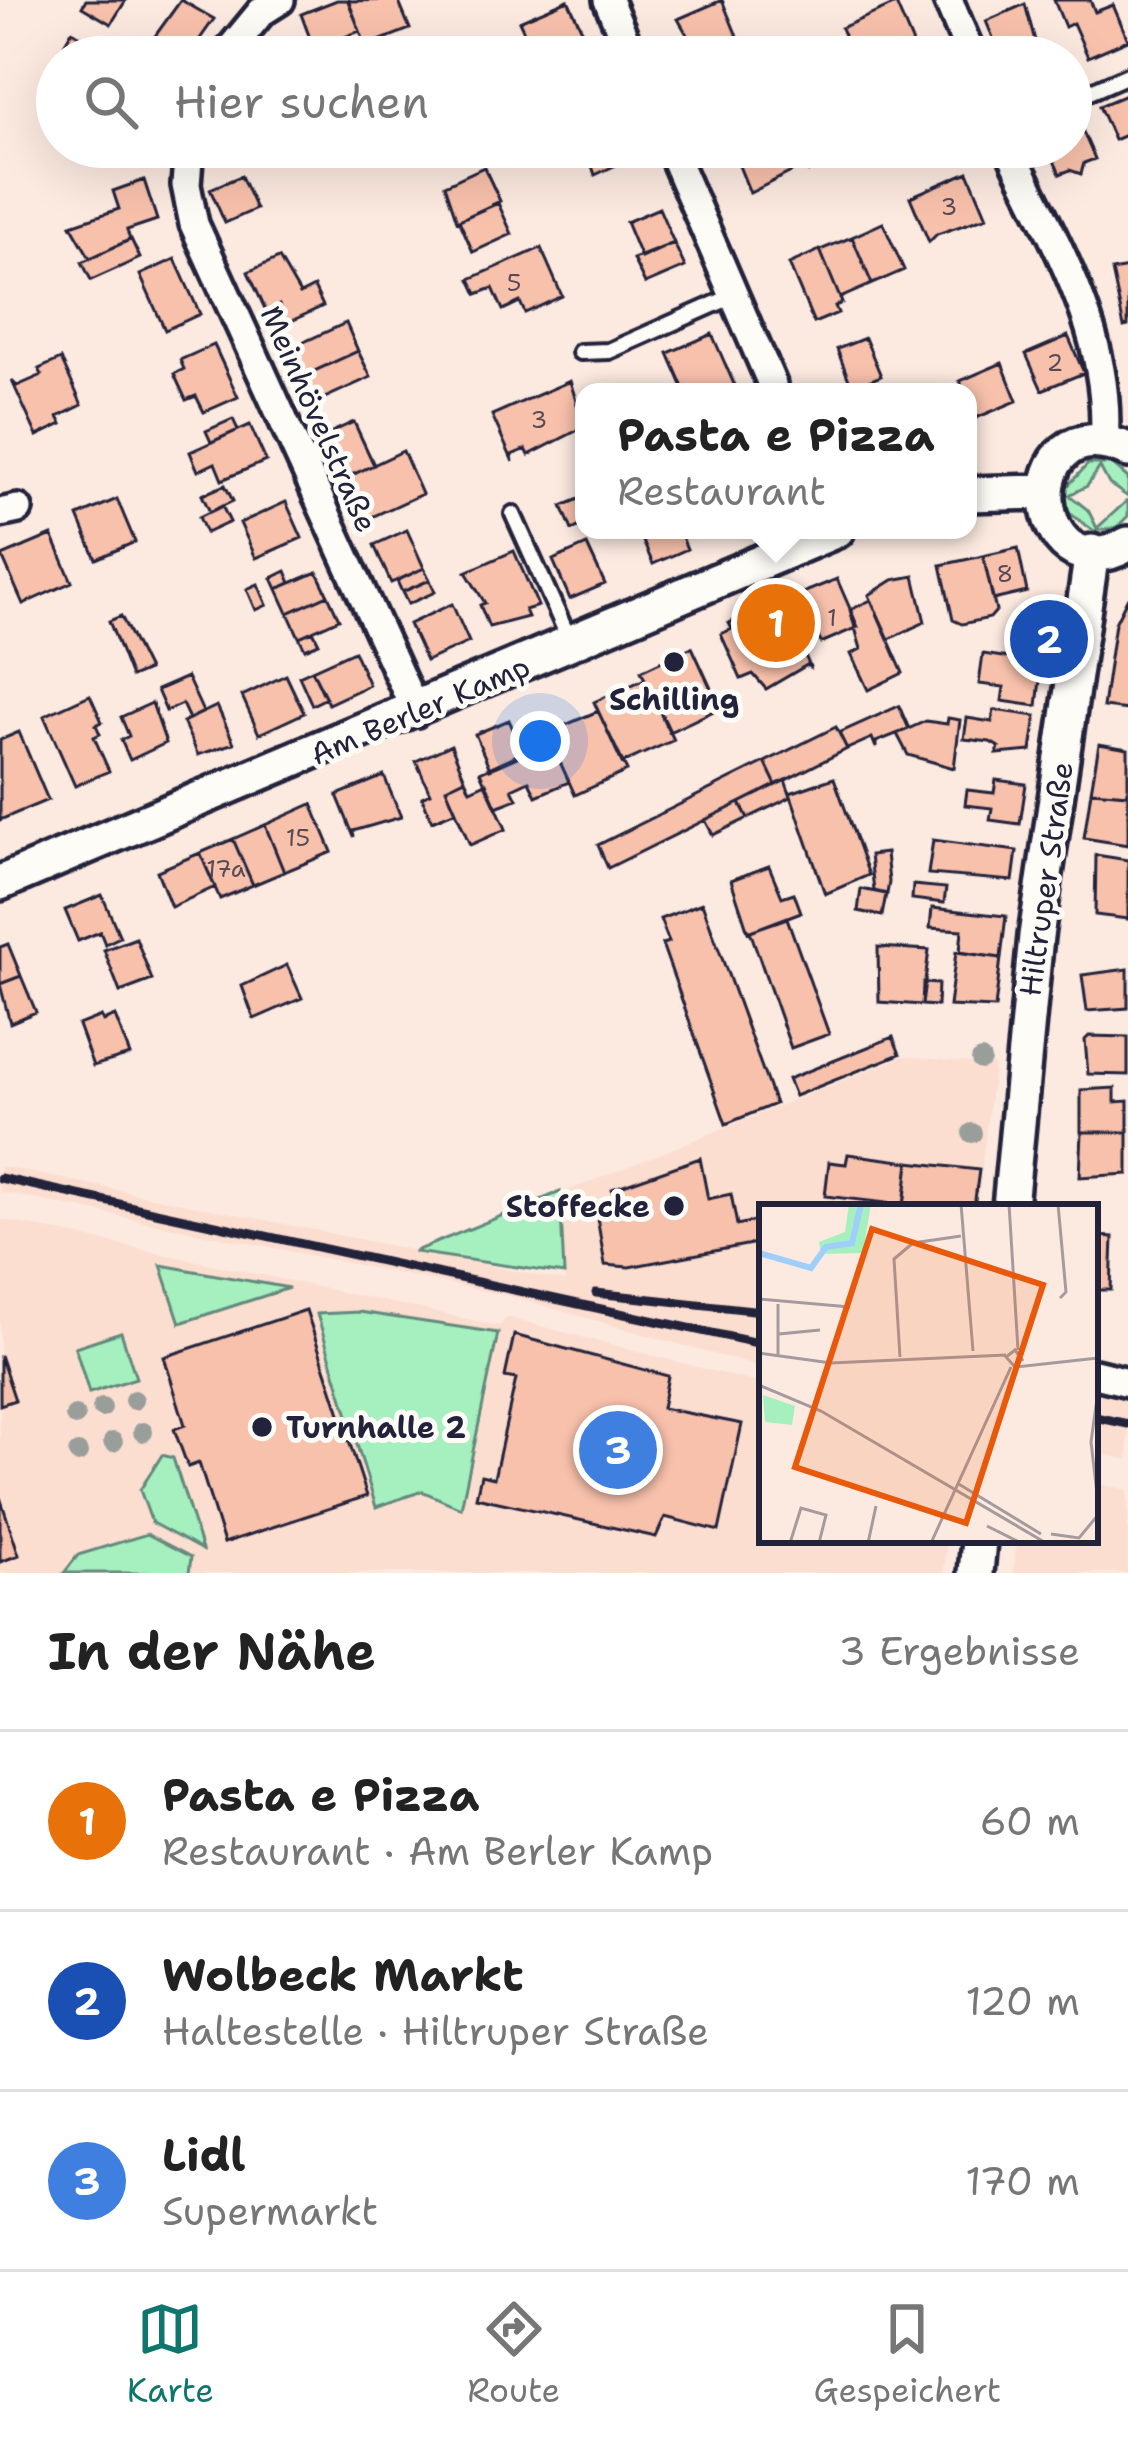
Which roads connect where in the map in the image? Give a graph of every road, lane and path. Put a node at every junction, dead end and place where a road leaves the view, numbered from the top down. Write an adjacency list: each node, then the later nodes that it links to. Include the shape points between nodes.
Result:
1 (608, 0): 5 (street)
2 (948, 0): 6 (street)
3 (272, 2): 4 (street)
4 (242, 36)
5 (623, 36)
6 (963, 36)
7 (1128, 75): 8 (lane)
8 (1092, 91)
9 (187, 168): 23 (street, Meinhövelstraße, via 194,224)
10 (679, 168): 12 (street)
11 (1018, 168): 15 (street, via 1100,351)
12 (733, 296): 13 (lane, via 609,351); 14 (street)
13 (580, 352)
14 (772, 383)
15 (1116, 446): 16 (street, via 1070,451)
16 (1044, 492): 17 (street); 21 (street, via 1061,538)
17 (977, 494)
18 (513, 514): 22 (lane)
19 (816, 539): 22 (street, Am Berler Kamp)
20 (1128, 544): 21 (street)
21 (1092, 553): 25 (street, Hiltruper Straße, via 1036,936)
22 (572, 645): 23 (street, Am Berler Kamp)
23 (416, 712): 24 (street, Am Berler Kamp)
24 (0, 884)
25 (1010, 1204)
26 (1098, 1375): 27 (street)
27 (1128, 1382)
28 (979, 1543): 29 (street)
29 (976, 1573)

